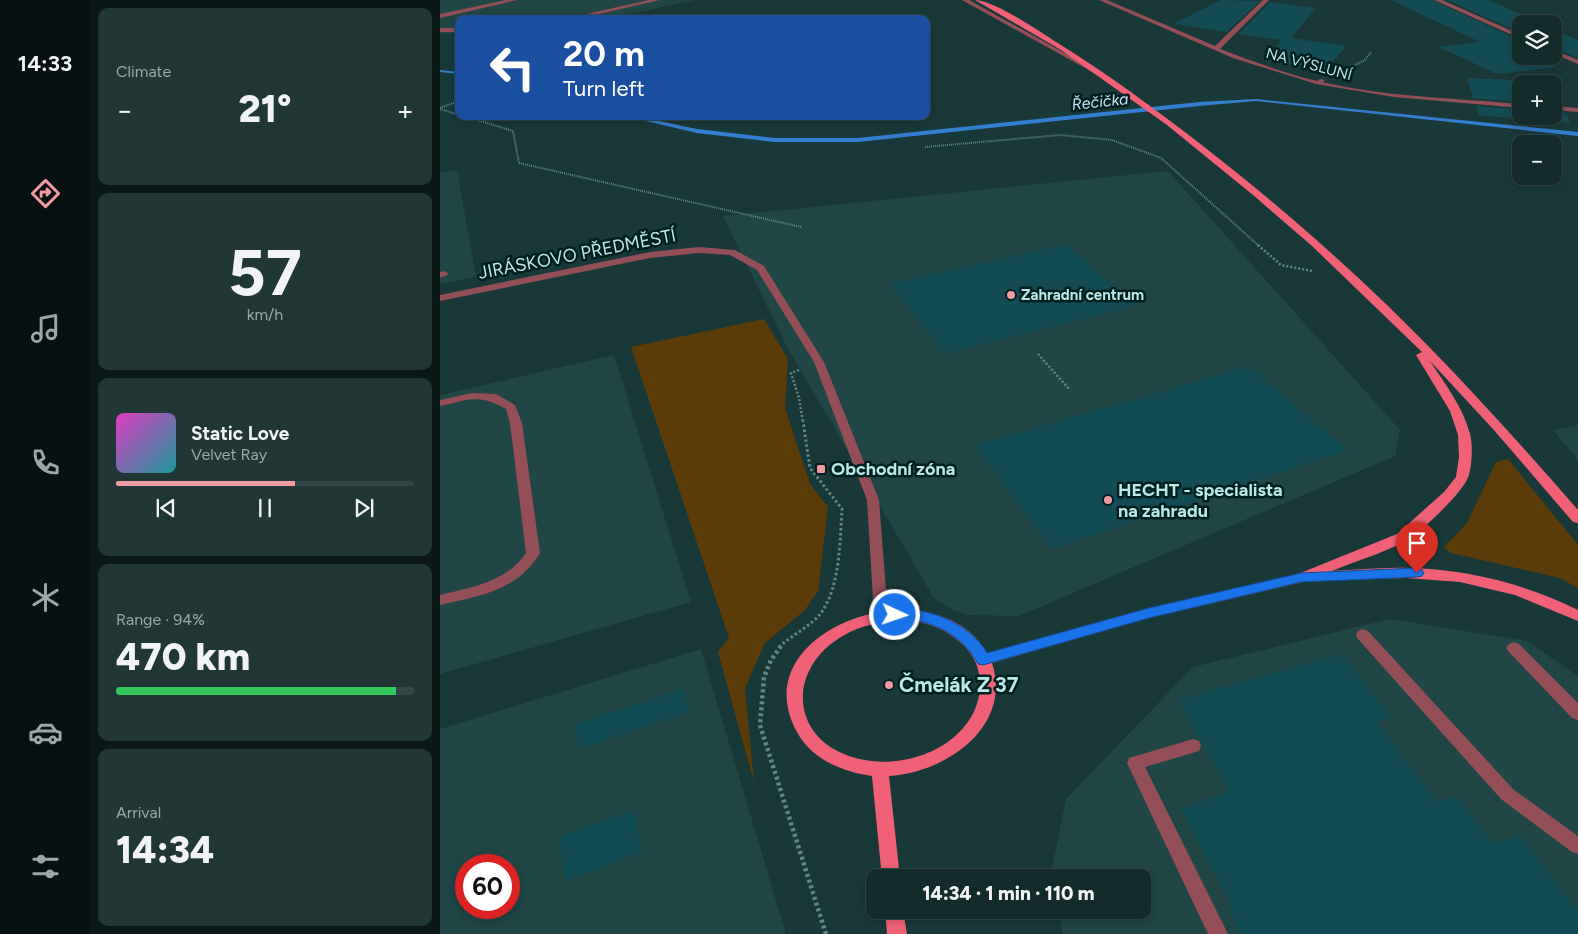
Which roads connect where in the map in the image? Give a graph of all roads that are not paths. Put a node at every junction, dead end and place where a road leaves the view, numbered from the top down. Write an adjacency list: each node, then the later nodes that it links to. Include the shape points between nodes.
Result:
1 (514, 0): 9 (street)
2 (657, 0): 8 (street)
3 (965, 0): 16 (street)
4 (978, 0): 16 (main road)
5 (1102, 0): 13 (street, NA VÝSLUNÍ)
6 (1266, 0): 13 (street)
7 (1437, 0): 12 (street)
8 (586, 15)
9 (440, 16)
10 (440, 30): 11 (street)
11 (455, 30)
12 (1512, 33)
13 (1217, 48): 17 (street, NA VÝSLUNÍ, via 1267,68 1320,82 1378,93)
14 (1562, 55): 15 (street)
15 (1578, 62)
16 (1109, 78): 21 (main road, via 1257,193 1355,280)
17 (1512, 105)
18 (1562, 109): 19 (street)
19 (1578, 110)
20 (440, 298): 26 (street, JIRÁSKOVO PŘEDMĚSTÍ, via 650,255 699,250 732,252 761,268 819,362 874,500)
21 (1404, 330): 23 (main road, via 1514,444); 24 (main road, via 1456,411 1464,434 1462,477 1443,501 1402,536)
22 (440, 403): 25 (street, via 472,396 492,396 512,407 534,553 526,566 502,583)
23 (1578, 519)
24 (1301, 578): 27 (main road, via 1417,573 1456,576 1525,593); 30 (main road, via 1149,613)
25 (440, 600)
26 (881, 616): 30 (main road, via 909,615 936,620 959,632 977,648); 33 (main road, via 852,624 827,638 808,658 796,681 795,706 802,730 821,750 847,764)
27 (1578, 616)
28 (1363, 635): 34 (street, via 1507,794)
29 (1514, 648): 31 (street)
30 (983, 660): 33 (main road, via 989,692 982,716 966,738 941,755 912,766)
31 (1578, 713)
32 (1193, 746): 38 (street, via 1135,764)
33 (880, 769): 35 (main road)
34 (1578, 846)
35 (890, 869)
36 (895, 919): 37 (main road)
37 (896, 934)
38 (1218, 934)

